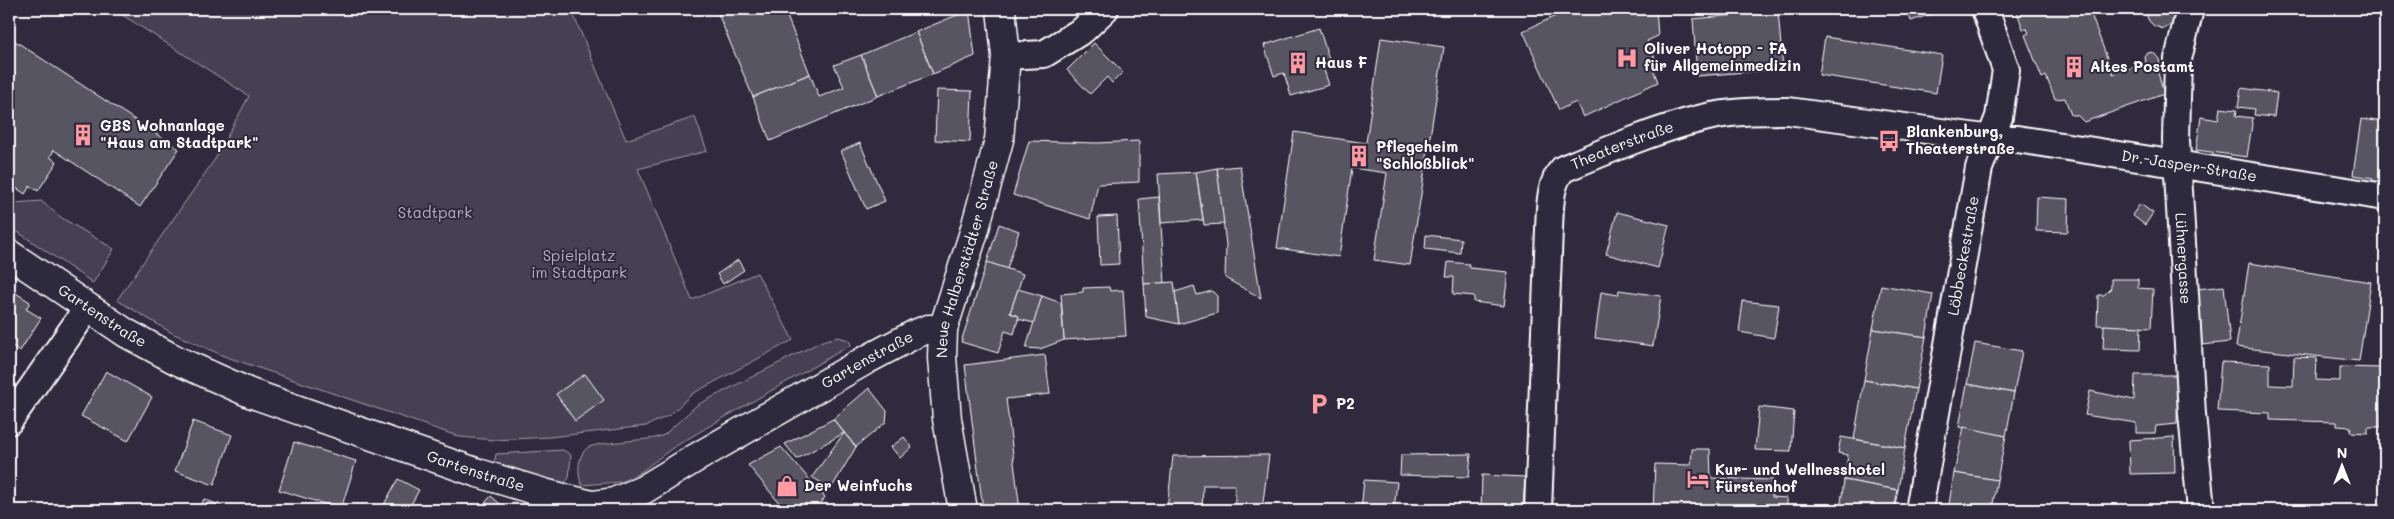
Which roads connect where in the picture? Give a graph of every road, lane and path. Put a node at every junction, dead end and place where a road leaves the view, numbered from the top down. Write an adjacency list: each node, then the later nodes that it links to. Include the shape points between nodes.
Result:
1 (1002, 9): 5 (main road, Neue Halberstädter Straße)
2 (1105, 9): 5 (street, via 1083,30 1044,54)
3 (1985, 9): 6 (street, Löbbeckestraße, via 2006,70)
4 (2190, 9): 7 (street, Lühnergasse, via 2178,59)
5 (1006, 56): 11 (main road, Neue Halberstädter Straße, via 994,165)
6 (1992, 139): 7 (street, Dr.-Jasper-Straße, via 2017,139); 15 (street, Theaterstraße, via 1814,113 1740,112 1680,125 1563,169 1554,184 1550,213); 16 (street, Löbbeckestraße, via 1979,168)
7 (2178, 164): 8 (street, Dr.-Jasper-Straße); 17 (street, Lühnergasse, via 2192,414)
8 (2385, 197)
9 (9, 254): 10 (main road, Gartenstraße)
10 (88, 307): 12 (street); 13 (main road, Gartenstraße, via 126,333 176,360 250,393)
11 (943, 329): 13 (main road, Gartenstraße, via 928,329 915,334 643,490); 14 (main road, Neue Halberstädter Straße, via 946,418)
12 (9, 421)
13 (592, 508)
14 (963, 510)
15 (1538, 510)
16 (1919, 510)
17 (2201, 510)

